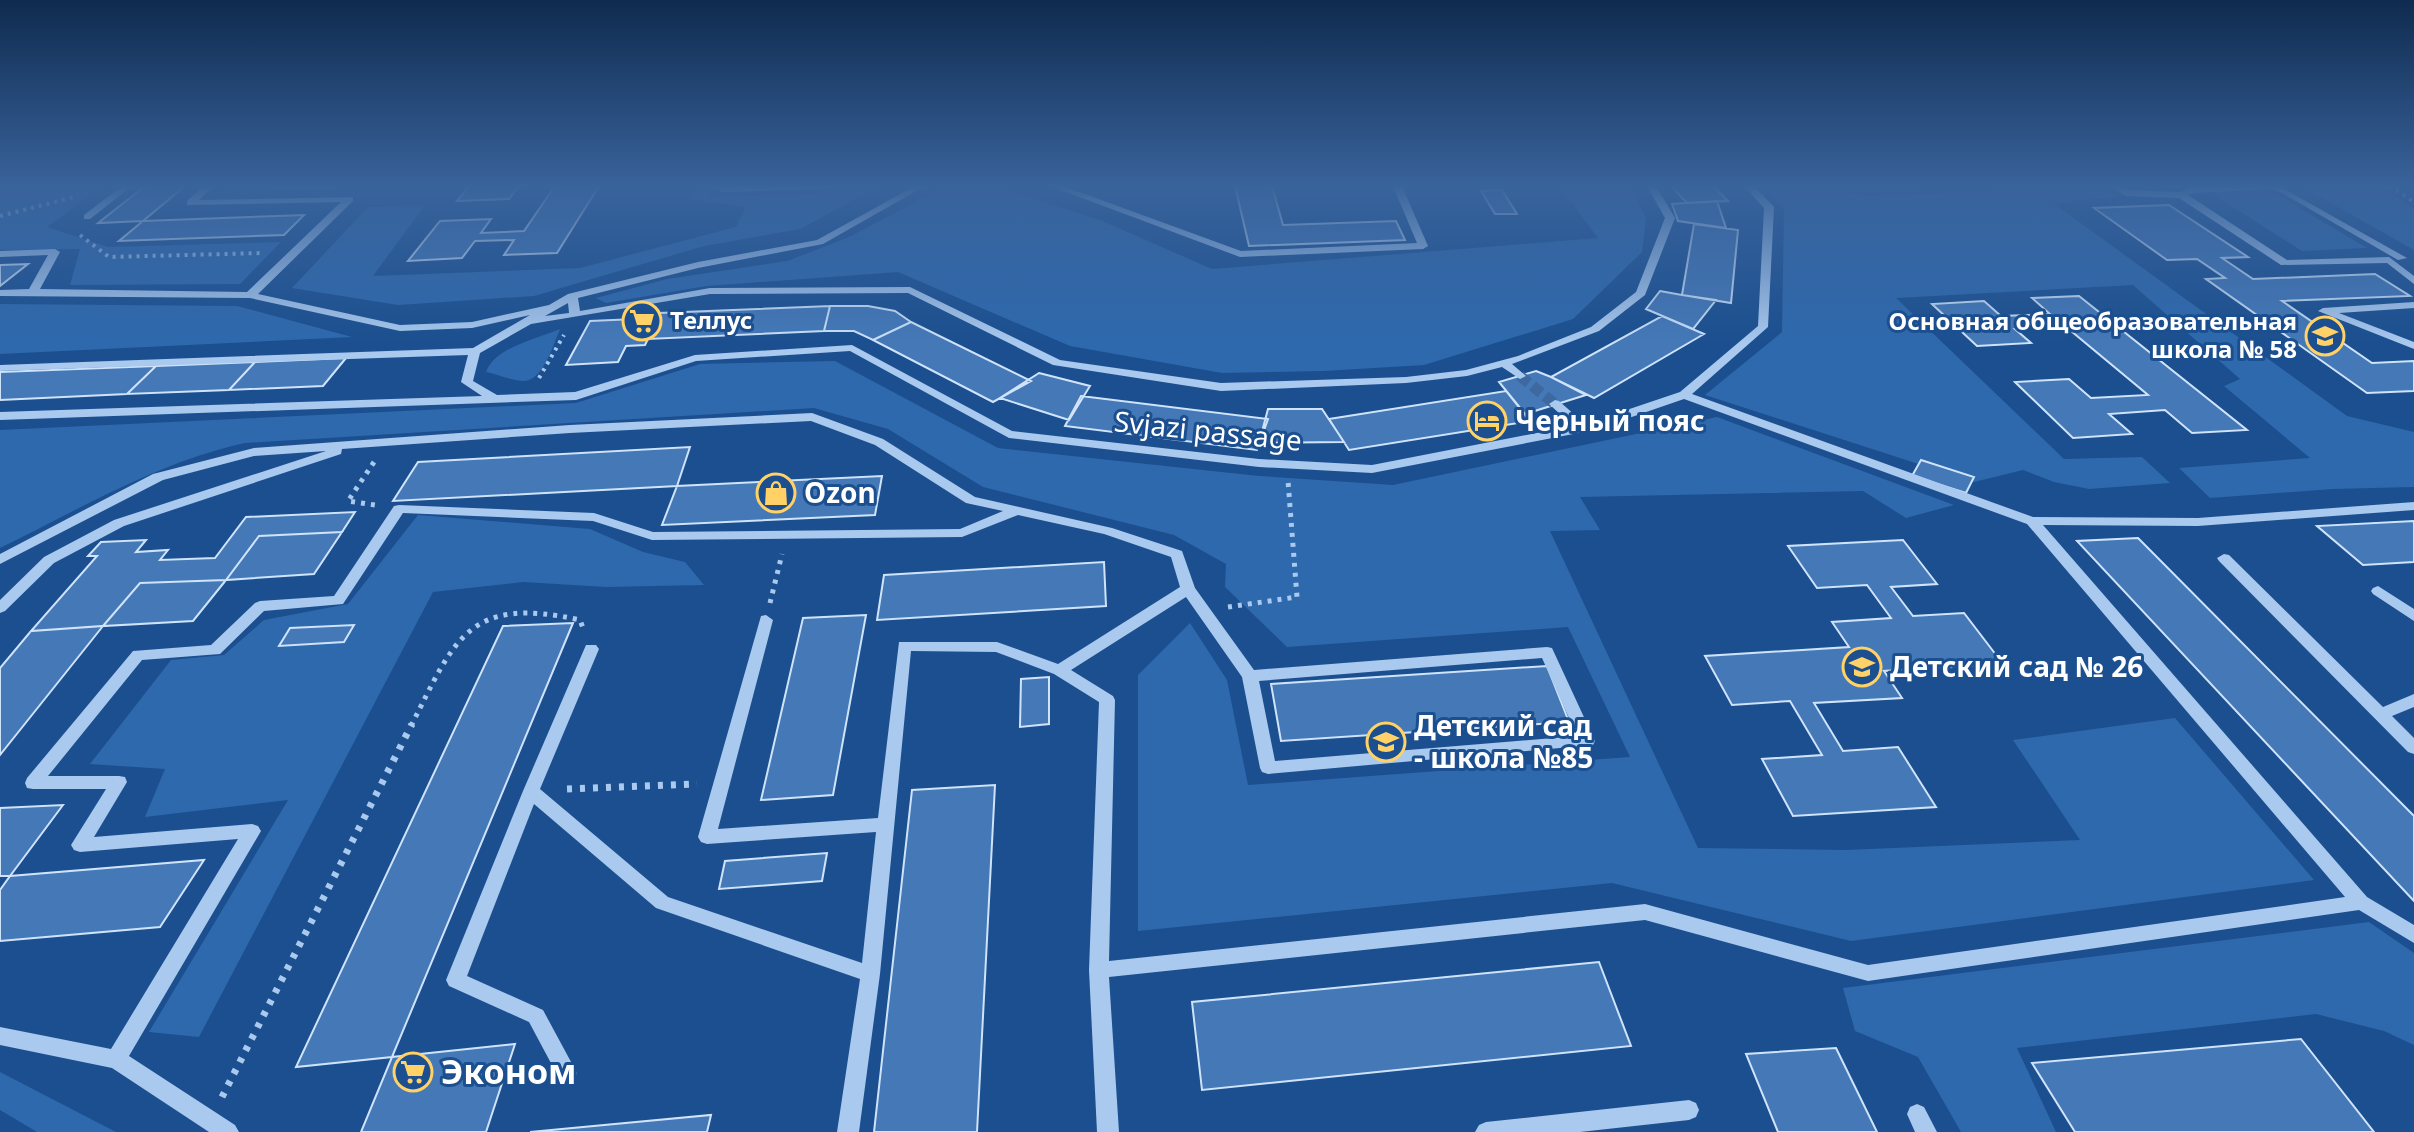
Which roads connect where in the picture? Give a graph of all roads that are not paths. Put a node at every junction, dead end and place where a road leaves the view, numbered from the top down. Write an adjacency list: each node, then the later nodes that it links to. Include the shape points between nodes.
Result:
1 (308, 239): 14 (street)
2 (826, 239): 15 (street)
3 (1199, 239): 4 (street, via 1240,254 1423,246)
4 (1420, 239)
5 (1662, 239): 22 (street, via 1641,293 1595,329)
6 (1767, 239): 25 (street, Svjazi passage, via 1763,327)
7 (2248, 239): 11 (street, via 2285,263 2389,260)
8 (2369, 239): 10 (street)
9 (0, 254): 12 (street, via 55,252)
10 (2414, 269)
11 (2414, 281)
12 (33, 292): 13 (street); 14 (street)
13 (0, 293)
14 (250, 295): 17 (street, via 400,328 472,325)
15 (572, 296): 17 (street); 18 (street)
16 (2414, 305): 20 (street, via 2323,311)
17 (549, 308): 19 (street)
18 (575, 315): 19 (street); 22 (street, via 710,291 910,290 1057,363 1221,387 1406,380)
19 (521, 322): 21 (street)
20 (2414, 346)
21 (475, 351): 23 (street); 26 (street, via 467,382)
22 (1504, 363): 24 (street)
23 (0, 368)
24 (1520, 376)
25 (1684, 395): 29 (street, Svjazi passage); 33 (street)
26 (492, 397): 28 (street, Svjazi passage); 29 (street, Svjazi passage, via 576,396 695,358 852,348 1009,434 1287,465 1372,469)
27 (1555, 404): 29 (street)
28 (0, 416)
29 (1582, 428)
30 (364, 443): 32 (street, via 812,417 879,442 971,500); 35 (street, via 254,452 158,477); 38 (street, via 119,523 49,560)
31 (2414, 506): 33 (street, via 2198,522)
32 (1017, 511): 36 (street, via 1107,531 1177,554); 54 (street, via 962,533 652,536 594,517 399,509 338,601 260,606 215,650 138,655 33,783 119,782 80,845 252,831)
33 (2032, 521): 49 (street)
34 (2224, 558): 45 (street)
35 (0, 560)
36 (1188, 589): 42 (street); 43 (street)
37 (2378, 591): 39 (street)
38 (0, 608)
39 (2414, 616)
40 (766, 620): 48 (street, via 707,837)
41 (591, 649): 47 (street)
42 (1059, 670): 48 (street, via 997,647 904,646); 51 (street, via 1107,700)
43 (1250, 676): 43 (street, via 1547,652 1587,741 1268,768)
44 (2414, 700): 45 (street)
45 (2383, 714): 46 (street)
46 (2414, 748)
47 (531, 791): 52 (street, via 662,903); 55 (street, via 456,980 536,1016)
48 (886, 824): 52 (street)
49 (2361, 902): 50 (street); 51 (street, via 1868,973 1645,912)
50 (2414, 935)
51 (1099, 970): 59 (street)
52 (870, 974): 58 (street)
53 (0, 1036): 54 (street)
54 (116, 1059): 57 (street)
55 (567, 1073)
56 (1689, 1110): 60 (street)
57 (228, 1132)
58 (848, 1132)
59 (1108, 1132)
60 (1486, 1132)

